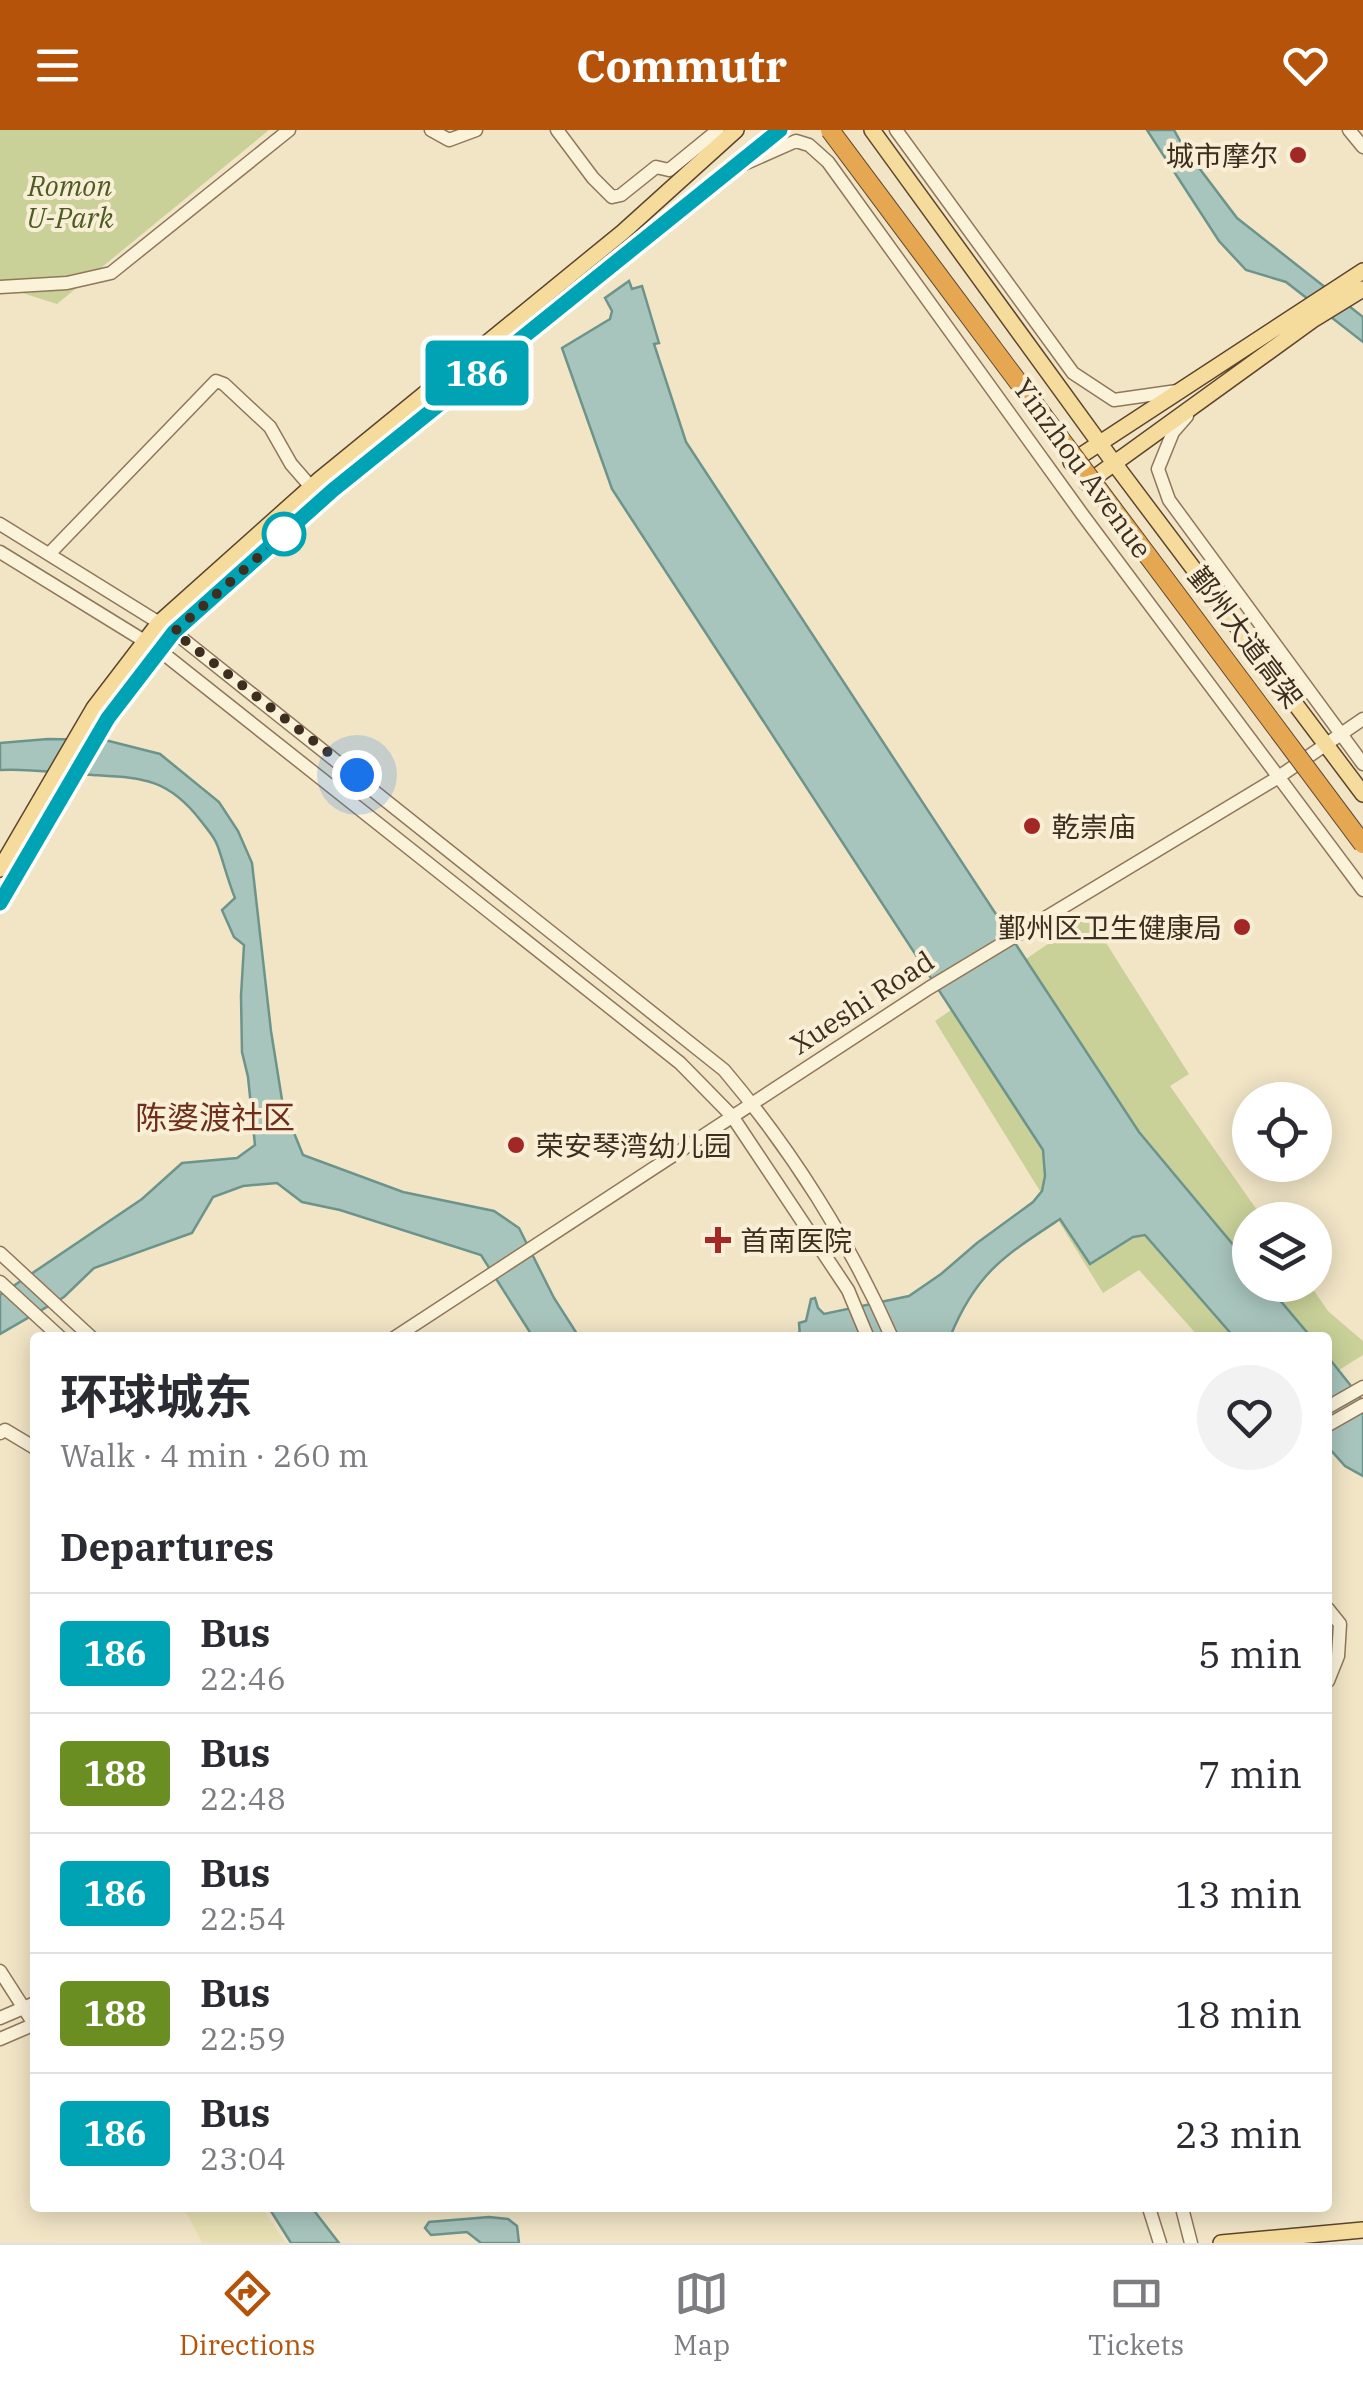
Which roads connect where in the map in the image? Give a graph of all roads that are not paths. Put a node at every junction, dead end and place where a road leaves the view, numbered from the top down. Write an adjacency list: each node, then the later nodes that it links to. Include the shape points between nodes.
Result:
1 (289, 130): 17 (street, via 110,273)
2 (431, 130): 3 (street, via 449,140)
3 (476, 130)
4 (557, 130): 5 (street, via 612,197 656,167 669,170)
5 (718, 130)
6 (734, 130): 25 (main road, via 623,232)
7 (780, 130): 15 (main road)
8 (822, 130): 22 (main road, Yinzhou Avenue)
9 (830, 130): 39 (highway, 鄞州大道高架, bridge)
10 (845, 130): 38 (highway, Yinzhou Avenue)
11 (872, 130): 21 (main road, Yinzhou Avenue)
12 (896, 130): 19 (street, via 1073,374 1114,400)
13 (1349, 130): 14 (street)
14 (1363, 147)
15 (733, 170): 29 (main road); 36 (street, Yinzhou Avenue, via 796,141 828,162)
16 (1363, 271): 19 (main road)
17 (0, 287)
18 (1357, 292): 20 (main road)
19 (1180, 391): 21 (main road)
20 (1200, 401): 23 (main road); 32 (street, Yinzhou Avenue, via 1173,432 1158,469 1168,500)
21 (1100, 443): 22 (main road); 23 (main road, Yinzhou Avenue)
22 (1071, 462): 24 (main road, Yinzhou Avenue)
23 (1114, 463): 24 (main road); 33 (main road, Yinzhou Avenue)
24 (1087, 482): 35 (main road, Yinzhou Avenue)
25 (311, 487): 28 (street, via 270,427 216,380); 29 (main road)
26 (0, 524): 28 (street)
27 (0, 552): 30 (street)
28 (49, 554): 29 (street)
29 (166, 627): 30 (main road); 44 (street, via 724,1070)
30 (152, 646): 41 (main road, via 94,708); 43 (main road); 45 (street, via 680,1063)
31 (1363, 719): 32 (street, Xueshi Road)
32 (1340, 734): 33 (street, Xueshi Road); 34 (street, Yinzhou Avenue)
33 (1326, 746): 35 (street, Xueshi Road); 37 (main road, Yinzhou Avenue)
34 (1363, 764)
35 (1296, 765): 36 (street, Xueshi Road); 40 (main road, Yinzhou Avenue)
36 (1276, 778): 42 (street, Yinzhou Avenue); 44 (street, Xueshi Road)
37 (1363, 794)
38 (1363, 824)
39 (1363, 844)
40 (1363, 856)
41 (0, 869)
42 (1363, 890)
43 (0, 903)
44 (752, 1103): 45 (street, Xueshi Road); 52 (street, via 841,1236)
45 (732, 1116): 50 (street, Xueshi Road); 51 (street, via 848,1290)
46 (0, 1253): 49 (street)
47 (0, 1282): 48 (street)
48 (54, 1332)
49 (86, 1332)
50 (403, 1332)
51 (866, 1332)
52 (889, 1332)
53 (1363, 1386): 55 (street)
54 (1363, 1404): 56 (street)
55 (1332, 1405)
56 (1332, 1422)
57 (0, 1433): 58 (street)
58 (30, 1445)
59 (1332, 1614): 60 (street, via 1340,1624)
60 (1332, 1671)
61 (0, 1971): 62 (street)
62 (30, 2005): 63 (street)
63 (0, 2018)
64 (30, 2026): 65 (street)
65 (0, 2038)
66 (1150, 2212): 69 (street)
67 (1183, 2212): 70 (street)
68 (1363, 2230): 71 (main road)
69 (1160, 2243)
70 (1191, 2243)
71 (1221, 2243)

